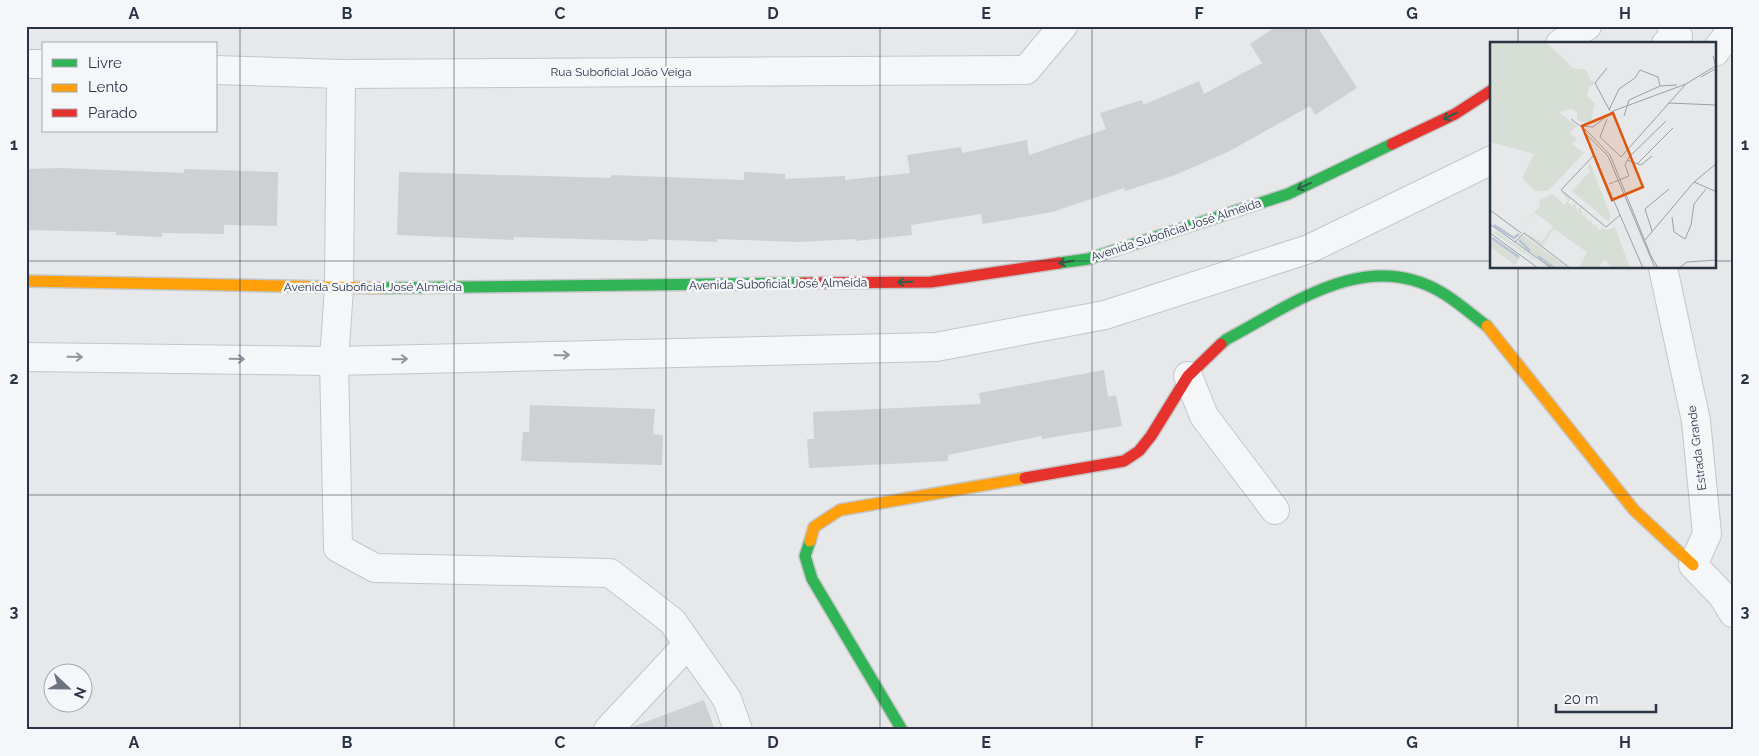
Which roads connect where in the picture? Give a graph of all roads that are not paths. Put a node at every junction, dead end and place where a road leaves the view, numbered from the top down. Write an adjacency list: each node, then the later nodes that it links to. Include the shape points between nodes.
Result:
1 (1063, 26): 9 (street, Rua Suboficial João Veiga, via 1026,70)
2 (1586, 26): 4 (street)
3 (1733, 28): 5 (street)
4 (1563, 42)
5 (1716, 51)
6 (26, 64): 7 (street)
7 (42, 64)
8 (218, 70): 9 (street, Rua Suboficial João Veiga)
9 (341, 74): 14 (street)
10 (1490, 91): 14 (street, Avenida Suboficial José Almeida, one-way to 14, via 1455,114 1288,194 1088,258 931,282)
11 (1490, 161): 16 (street, one-way to 11, via 936,347 1105,315 1309,249)
12 (1663, 269): 19 (street, Estrada Grande, via 1696,421 1707,534)
13 (26, 281): 14 (street, Avenida Suboficial José Almeida)
14 (339, 288): 16 (street)
15 (26, 357): 16 (street, one-way to 16)
16 (334, 360): 21 (street, via 338,548 375,568 610,573 672,621)
17 (1188, 376): 18 (street, via 1204,416); 19 (street, via 1227,339 1327,286 1355,277 1385,275 1415,281 1441,292 1490,328 1634,510); 24 (street, via 1139,451 1124,462 840,510 814,527 805,556 812,579)
18 (1275, 510)
19 (1693, 565): 20 (street, via 1722,595)
20 (1733, 613)
21 (688, 644): 22 (street); 23 (street, via 727,699)
22 (608, 730)
23 (738, 730)
24 (902, 730)

